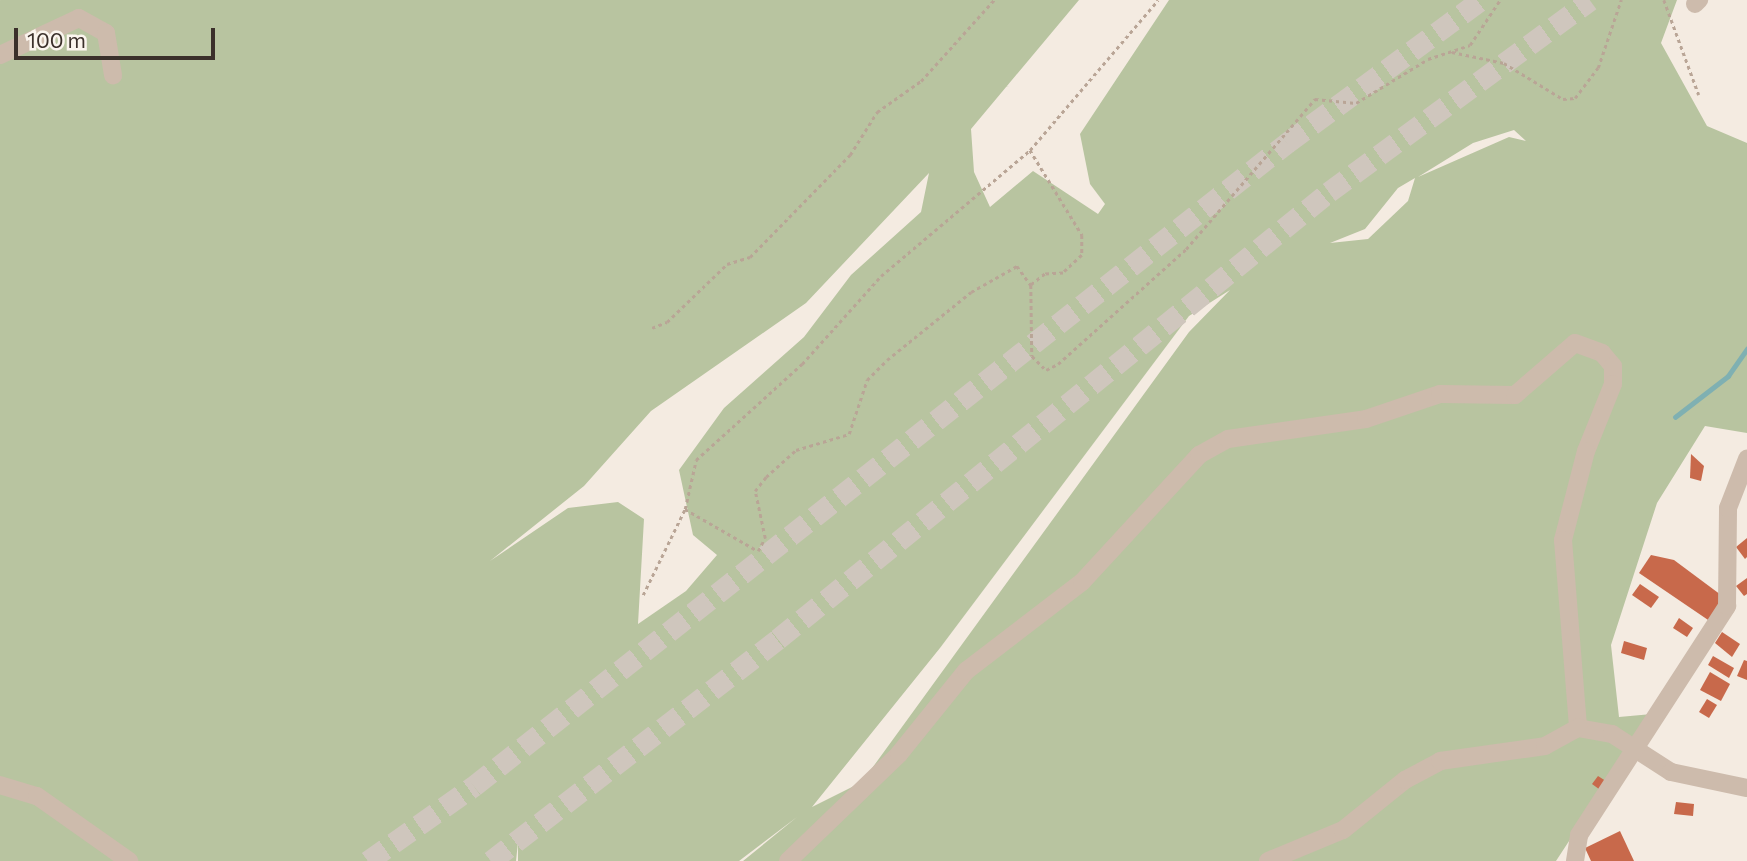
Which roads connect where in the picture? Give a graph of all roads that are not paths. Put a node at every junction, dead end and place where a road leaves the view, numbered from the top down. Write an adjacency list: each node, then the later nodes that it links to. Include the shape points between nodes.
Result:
1 (0, 55): 2 (street, via 79,18 106,33)
2 (113, 75)
3 (1747, 459): 5 (street, via 1731,486 1728,508 1727,606)
4 (1578, 728): 5 (street, via 1612,734); 9 (street, via 1563,540 1586,451 1614,384 1612,366 1602,352 1575,343 1514,395 1440,394 1366,419 1227,439 1199,455 1082,582 966,670 899,754); 10 (street, via 1545,746 1440,761 1343,830)
5 (1637, 753): 7 (street, via 1671,772); 11 (street, via 1579,835)
6 (0, 785): 8 (street, via 37,796)
7 (1747, 788)
8 (129, 861)
9 (789, 861)
10 (1268, 861)
11 (1575, 861)

